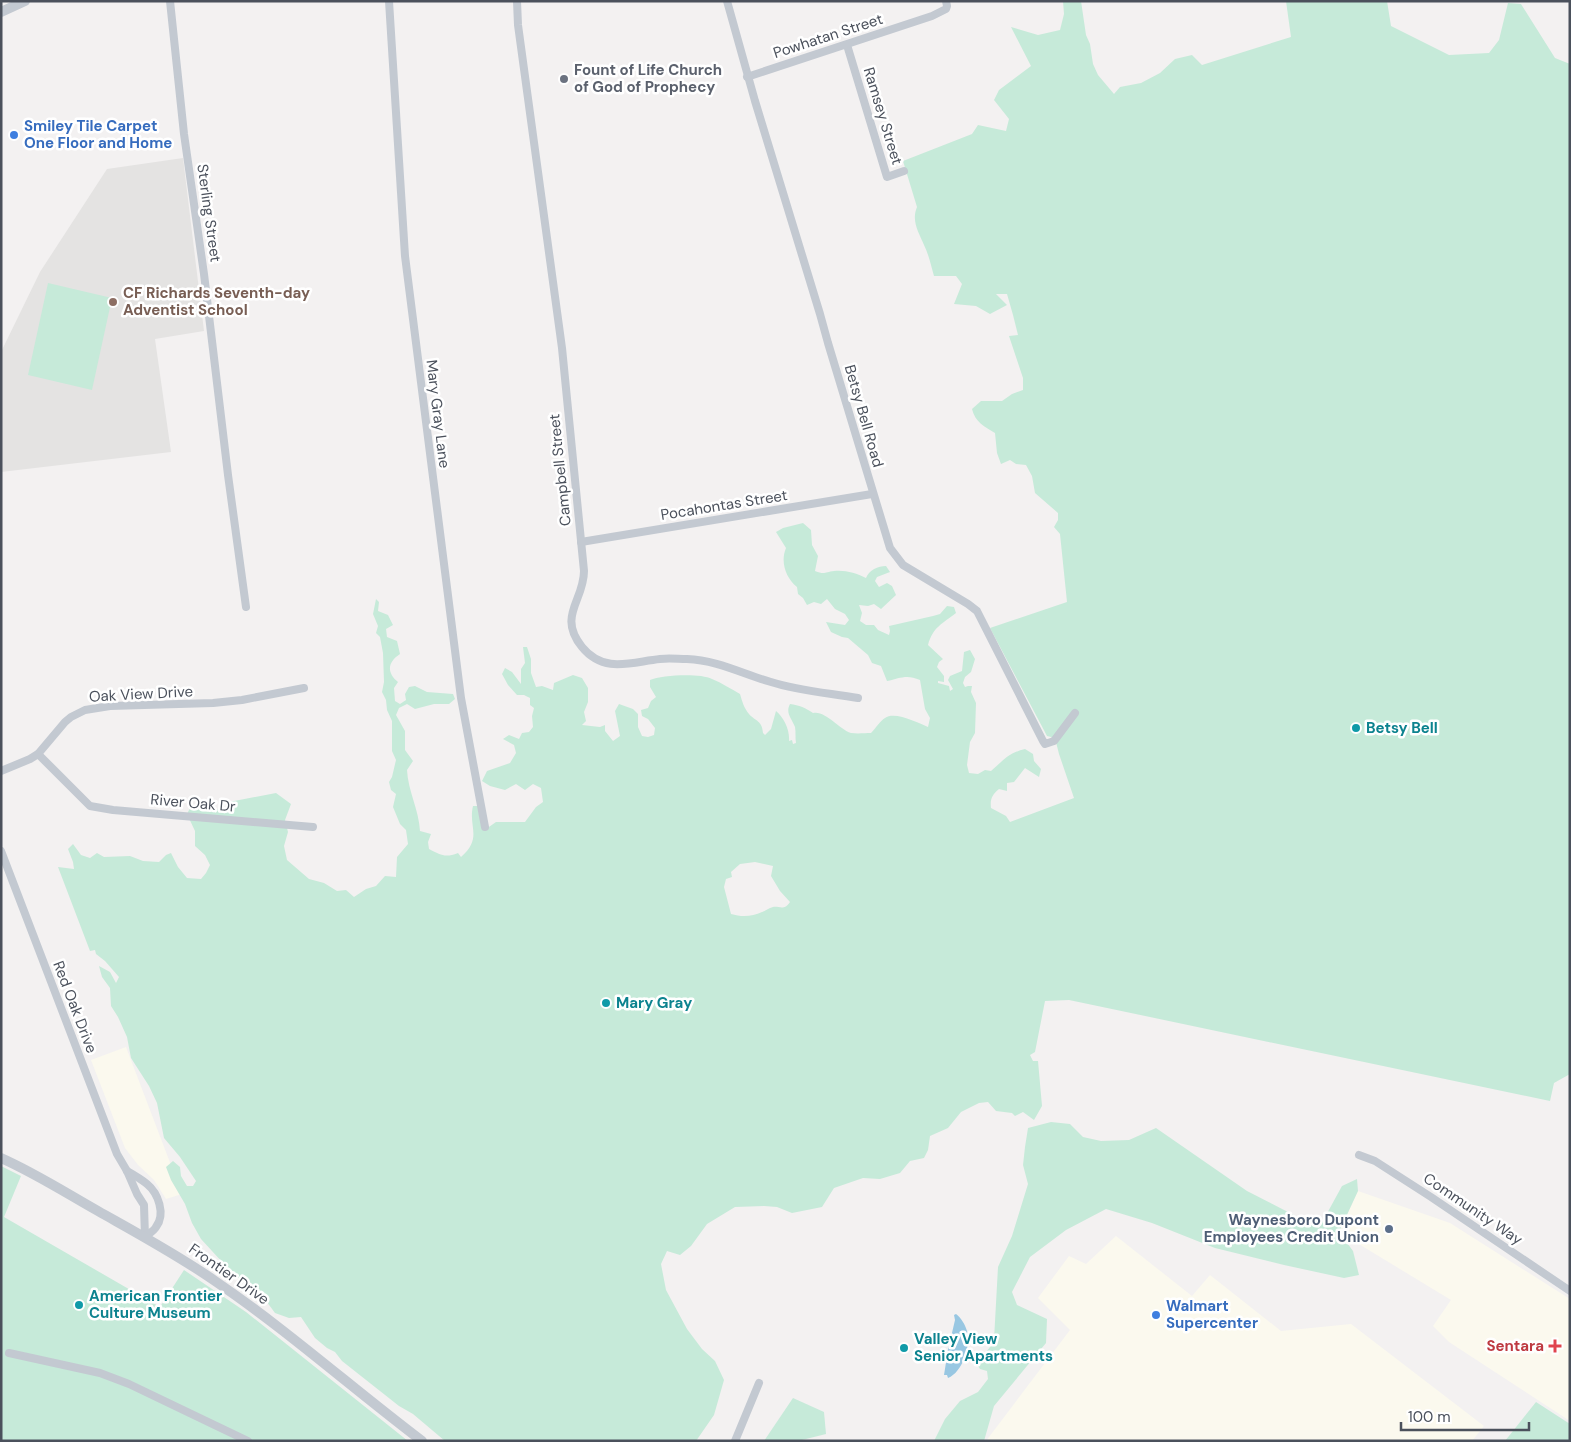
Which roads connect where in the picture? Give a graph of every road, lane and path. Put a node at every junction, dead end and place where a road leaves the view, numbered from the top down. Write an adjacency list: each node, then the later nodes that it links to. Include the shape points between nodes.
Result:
1 (25, 1): 7 (street)
2 (170, 1): 13 (street, Sterling Street, via 184,134)
3 (389, 1): 19 (street, Mary Gray Lane, via 405,256 460,698)
4 (517, 1): 12 (street, Campbell Street, via 562,348)
5 (726, 1): 9 (street, Betsy Bell Road)
6 (946, 5): 8 (street, Powhatan Street, via 932,16)
7 (1, 12)
8 (847, 45): 9 (street, Powhatan Street); 10 (street, Ramsey Street, via 886,177)
9 (747, 77): 11 (street, Betsy Bell Road)
10 (904, 171)
11 (872, 494): 12 (street, Pocahontas Street); 16 (street, Betsy Bell Road, via 890,548 903,565 976,611 1043,741 1046,744 1054,741)
12 (581, 542): 15 (street, Campbell Street, via 584,578 574,606 572,626 581,646 595,659 618,665 661,659 699,660 796,688)
13 (246, 607)
14 (304, 688): 17 (street, Oak View Drive, via 213,703 110,706 85,710 65,722)
15 (858, 698)
16 (1075, 713)
17 (38, 754): 18 (street, Oak View Drive); 20 (street, River Oak Dr, via 90,806)
18 (1, 771)
19 (485, 827)
20 (312, 828)
21 (1, 851): 24 (street, Red Oak Drive, via 117,1154)
22 (1358, 1155): 26 (street, Community Way, via 1383,1166)
23 (1, 1158): 25 (street, Frontier Drive)
24 (127, 1171): 25 (street, Red Oak Drive, via 144,1205); 25 (street, Red Oak Drive, via 148,1184 160,1205 156,1227)
25 (144, 1237): 30 (street, Frontier Drive, via 242,1300)
26 (1570, 1291)
27 (9, 1353): 29 (street, via 100,1373)
28 (759, 1383): 31 (street)
29 (248, 1441)
30 (422, 1441)
31 (735, 1441)

